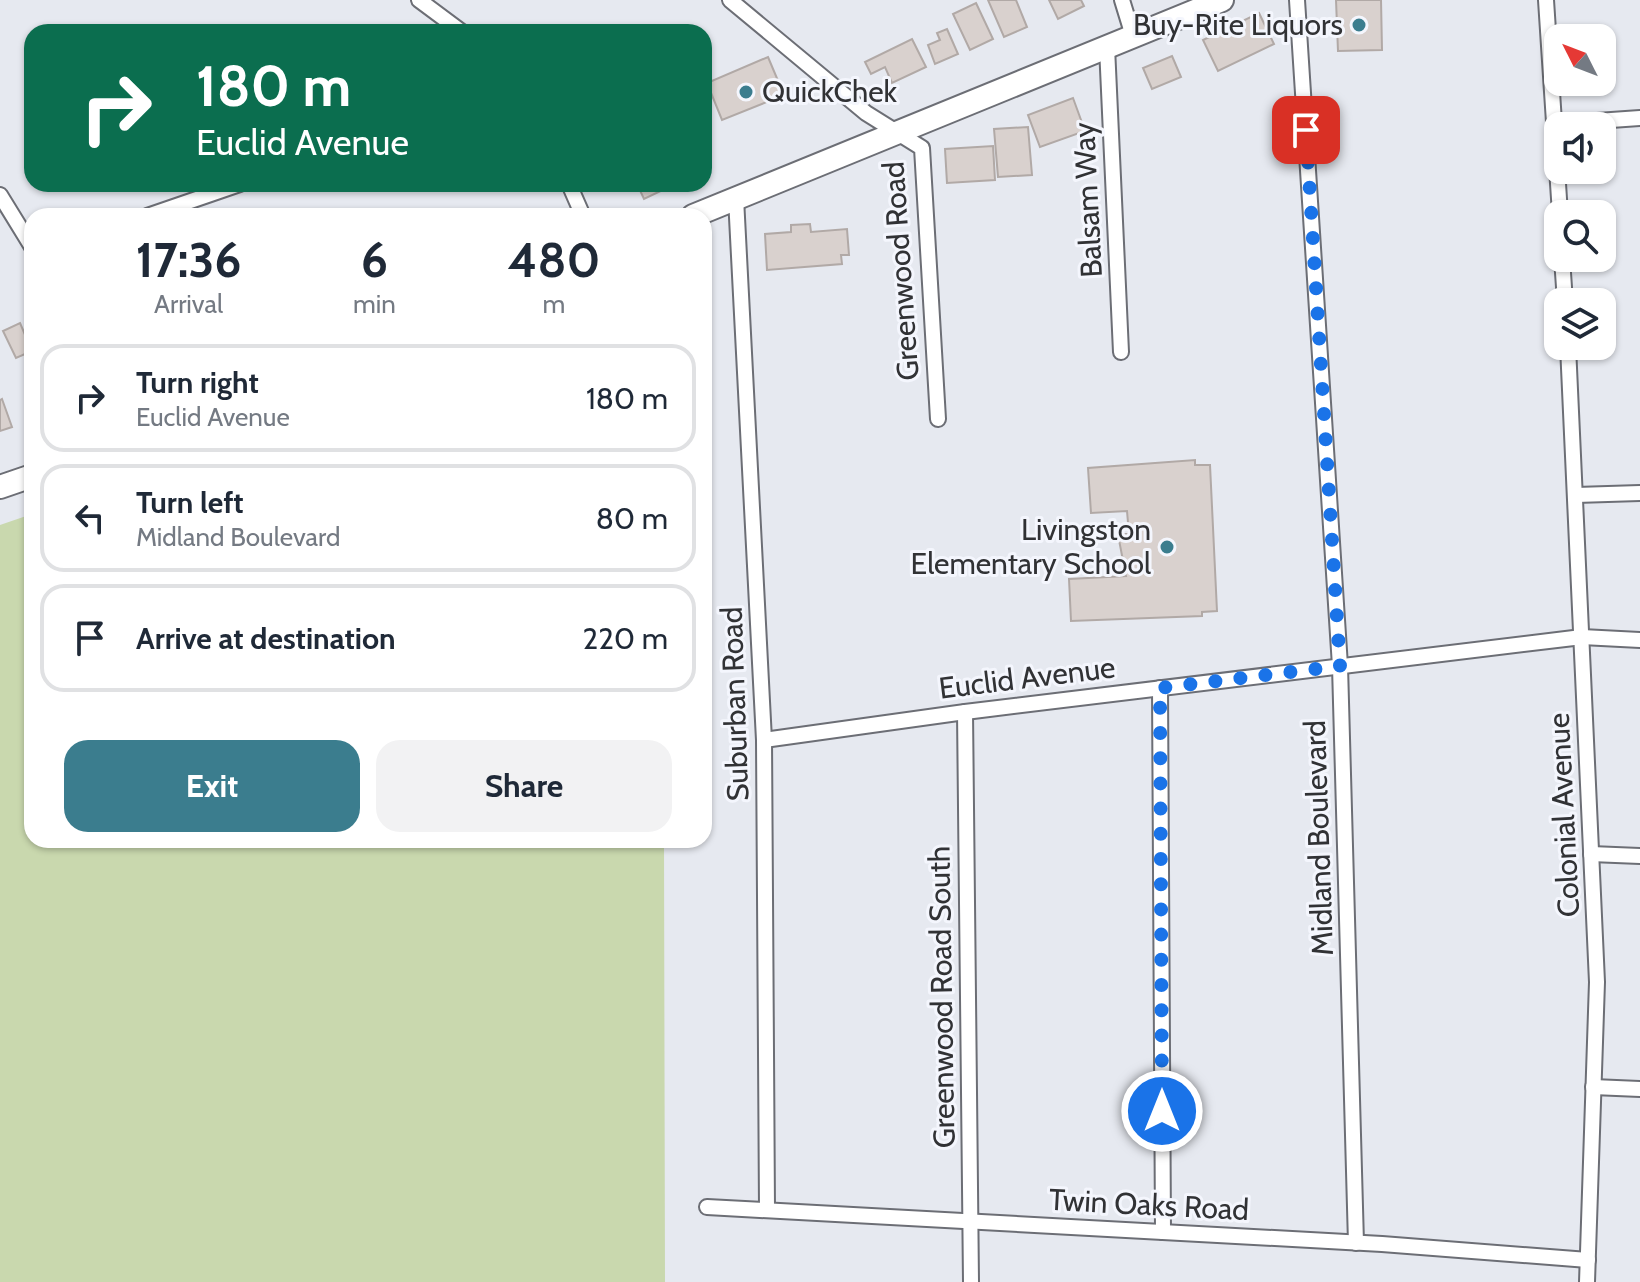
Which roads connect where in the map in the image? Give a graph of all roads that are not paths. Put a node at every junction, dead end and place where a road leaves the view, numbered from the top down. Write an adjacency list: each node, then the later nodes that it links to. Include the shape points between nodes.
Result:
1 (419, 0): 7 (street)
2 (1122, 0): 8 (street)
3 (1222, 0): 8 (main road)
4 (1297, 0): 29 (street, Midland Boulevard)
5 (1546, 0): 10 (street)
6 (742, 3): 13 (street)
7 (451, 24)
8 (1133, 36): 9 (main road)
9 (1107, 47): 13 (main road); 20 (street, Balsam Way)
10 (1553, 112)
11 (1640, 118): 12 (street)
12 (1616, 120)
13 (894, 132): 16 (main road); 22 (street, Greenwood Road, via 922,148)
14 (217, 192): 17 (street)
15 (0, 195): 19 (street)
16 (736, 198): 18 (main road); 32 (street, Suburban Road)
17 (170, 208)
18 (712, 208)
19 (24, 231)
20 (1121, 352)
21 (1569, 360): 26 (street, Colonial Avenue)
22 (938, 419)
23 (24, 479): 24 (main road)
24 (0, 487)
25 (1640, 493): 26 (street)
26 (1576, 495): 27 (street, Colonial Avenue)
27 (1582, 637): 28 (street, Euclid Avenue); 29 (street, Euclid Avenue); 33 (street, Colonial Avenue)
28 (1640, 640)
29 (1340, 666): 30 (street, Euclid Avenue); 41 (street, Midland Boulevard)
30 (1160, 688): 31 (street, Euclid Avenue); 40 (street)
31 (965, 712): 32 (street, Euclid Avenue); 39 (street, Greenwood Road South)
32 (764, 740): 38 (street, Suburban Road)
33 (1591, 854): 34 (street); 35 (street, Colonial Avenue, via 1597,982)
34 (1640, 856)
35 (1593, 1087): 36 (street); 42 (street, Colonial Avenue)
36 (1640, 1089)
37 (707, 1207): 38 (street, Twin Oaks Road)
38 (767, 1209): 39 (street, Twin Oaks Road)
39 (970, 1221): 40 (street, Twin Oaks Road); 43 (street, Greenwood Road South)
40 (1163, 1232): 41 (street, Twin Oaks Road)
41 (1356, 1243): 42 (street, Twin Oaks Road)
42 (1588, 1260): 44 (street, Colonial Avenue)
43 (971, 1282)
44 (1587, 1282)

